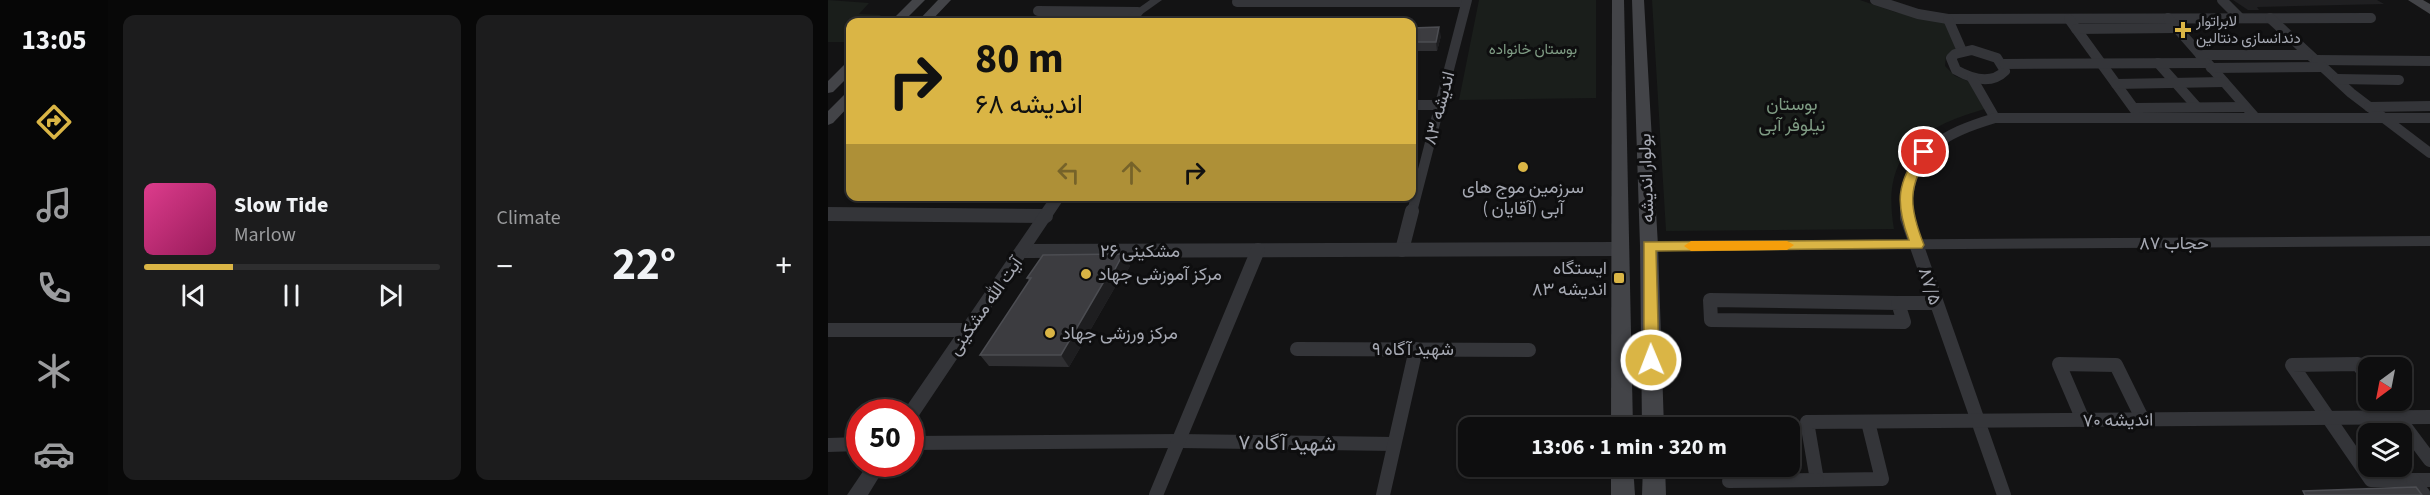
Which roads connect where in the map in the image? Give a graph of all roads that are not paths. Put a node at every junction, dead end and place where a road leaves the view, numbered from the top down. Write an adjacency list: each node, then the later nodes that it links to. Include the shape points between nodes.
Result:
1 (919, 0): 14 (main road)
2 (945, 0): 15 (main road)
3 (1157, 0): 13 (street)
4 (1618, 0): 65 (main road, بولوار اندیشه)
5 (1638, 0): 64 (main road, بولوار اندیشه)
6 (1875, 0): 21 (street)
7 (2222, 0): 18 (street)
8 (2414, 0): 11 (main road)
9 (1466, 1): 10 (street); 44 (street, اندیشه ۸۳)
10 (1238, 2)
11 (2430, 10)
12 (1038, 11): 13 (street)
13 (1138, 12): 16 (street)
14 (900, 18)
15 (927, 18)
16 (1130, 18)
17 (2168, 18): 18 (street); 22 (street); 23 (street)
18 (2240, 18): 19 (street)
19 (2270, 18): 20 (street); 27 (street)
20 (2371, 18)
21 (1948, 19): 22 (street); 25 (street)
22 (2069, 19): 24 (street)
23 (2176, 28): 24 (street); 29 (street)
24 (2076, 29): 30 (street)
25 (1962, 51): 32 (street, via 1983,51); 35 (street, via 1951,58 1951,64)
26 (2279, 55): 27 (street); 29 (street); 33 (street, via 2299,61 2300,65)
27 (2316, 61): 28 (street); 33 (street); 36 (street)
28 (2430, 61)
29 (2206, 62): 31 (street); 33 (street); 39 (street)
30 (2101, 63): 31 (street); 32 (street); 40 (street)
31 (2158, 63): 38 (street)
32 (2004, 64): 35 (street, via 2005,71 1995,79)
33 (2292, 67)
34 (846, 71): 41 (main road)
35 (1972, 78): 52 (street)
36 (2337, 79): 37 (street); 48 (street)
37 (2399, 80)
38 (2174, 82): 39 (street); 40 (street); 46 (street)
39 (2224, 82): 47 (street)
40 (2116, 84): 49 (street)
41 (829, 88)
42 (846, 101): 55 (main road)
43 (1416, 105): 44 (street)
44 (1440, 105): 57 (street, اندیشه ۸۳)
45 (2430, 106): 48 (street)
46 (2197, 107): 47 (street); 49 (street)
47 (2245, 107): 50 (street)
48 (2369, 107): 54 (street)
49 (2134, 108): 51 (street)
50 (2254, 116): 51 (street, ۸۷/۵); 54 (street, ۸۷/۵)
51 (2140, 117): 52 (street, ۸۷/۵)
52 (1995, 118): 63 (street, ۸۷/۵, via 1943,137 1924,152 1911,171 1905,193 1907,218)
53 (2430, 118): 54 (street, ۸۷/۵)
54 (2383, 119): 56 (street)
55 (828, 120)
56 (2430, 153)
57 (1416, 197)
58 (1056, 201): 61 (street, آیت الله مشکینی)
59 (1415, 201): 67 (street, اندیشه ۸۳)
60 (828, 214): 61 (street)
61 (1046, 216): 68 (street, آیت الله مشکینی)
62 (2430, 241): 63 (street, حجاب ۸۷)
63 (1917, 245): 64 (street, حجاب ۸۷); 70 (street, ۸۷/۵)
64 (1649, 246): 80 (main road, بولوار اندیشه)
65 (1619, 249): 67 (street); 79 (main road, بولوار اندیشه)
66 (1258, 250): 67 (street); 68 (street, مشکینی ۲۶); 88 (street)
67 (1402, 250)
68 (1023, 251): 72 (street, آیت الله مشکینی)
69 (1898, 302): 69 (street, via 1745,300 1710,300 1711,320 1904,322); 70 (street)
70 (1935, 303): 86 (street, ۸۷/۵)
71 (828, 330): 72 (street)
72 (967, 330): 77 (street, آیت الله مشکینی)
73 (1297, 349): 74 (street, شهید آگاه ۹)
74 (1416, 349): 75 (street, شهید آگاه ۹); 91 (street)
75 (1529, 350)
76 (2358, 364): 82 (street, via 2292,365)
77 (921, 399)
78 (2393, 411): 83 (street)
79 (1622, 417)
80 (1653, 417)
81 (2430, 417): 83 (street, اندیشه ۷۰)
82 (2329, 418): 83 (street, اندیشه ۷۰); 85 (street, اندیشه ۷۰); 98 (street, via 2371,480)
83 (2398, 418): 93 (street)
84 (2083, 420): 85 (street, اندیشه ۷۰); 85 (street, via 2059,364 2116,365); 86 (street, اندیشه ۷۰)
85 (2143, 420)
86 (1978, 421): 87 (street, اندیشه ۷۰); 106 (street, ۸۷/۵)
87 (1868, 422): 97 (street, اندیشه ۷۰, via 1807,422); 97 (street, via 1882,479)
88 (1179, 441): 89 (street, شهید آگاه ۷); 91 (street, شهید آگاه ۷); 102 (street)
89 (924, 443)
90 (846, 444): 92 (street)
91 (1394, 444): 103 (street)
92 (828, 445)
93 (2430, 460)
94 (869, 477): 101 (street)
95 (1622, 477): 104 (main road)
96 (1654, 477): 105 (main road)
97 (1817, 480): 100 (street)
98 (2413, 480): 99 (street); 107 (street)
99 (2430, 480)
100 (1729, 481)
101 (857, 495)
102 (1156, 495)
103 (1383, 495)
104 (1623, 495)
105 (1654, 495)
106 (2004, 495)
107 (2424, 495)

